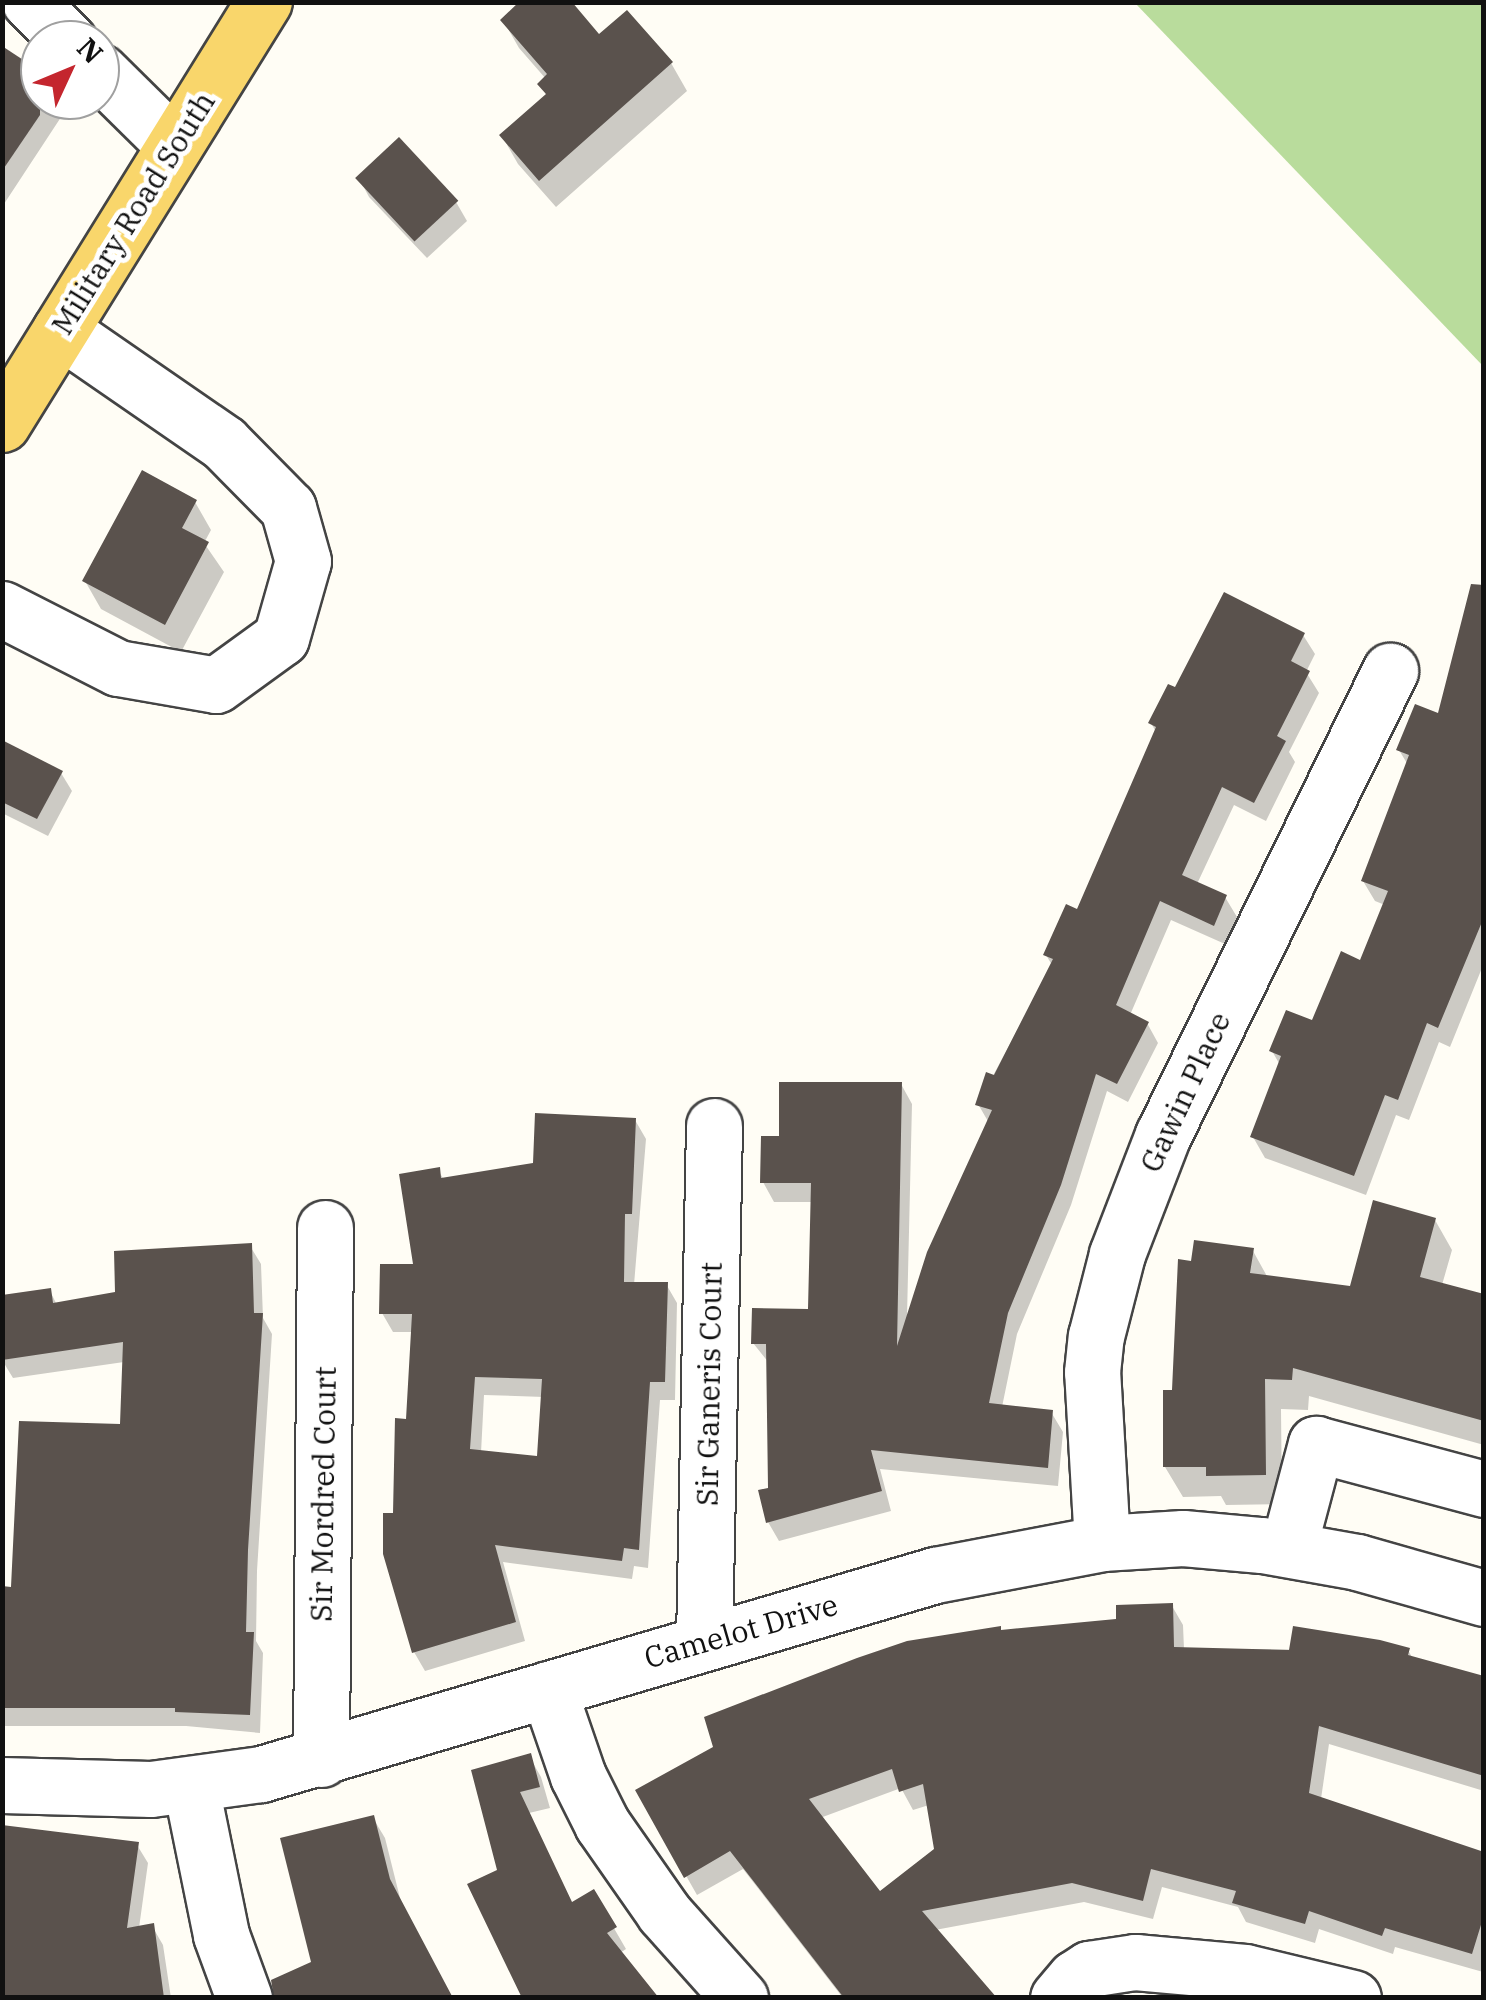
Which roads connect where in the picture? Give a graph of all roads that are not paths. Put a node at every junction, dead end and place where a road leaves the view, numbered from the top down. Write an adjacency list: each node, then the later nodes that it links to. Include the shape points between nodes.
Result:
1 (30, 2): 3 (street)
2 (264, 2): 5 (main road, Military Road South)
3 (48, 20)
4 (120, 92): 5 (street)
5 (174, 145): 6 (main road, Military Road South)
6 (60, 330): 7 (main road, Military Road South); 8 (street, via 224,443 288,508 302,560 281,638 216,685 118,668)
7 (2, 424)
8 (2, 609)
9 (1390, 670): 13 (street, Gawin Place, via 1163,1134 1117,1254 1092,1372)
10 (714, 1126): 16 (street, Sir Ganeris Court)
11 (326, 1228): 18 (street, Sir Mordred Court)
12 (1484, 1489): 14 (street, via 1316,1444)
13 (1102, 1543): 14 (street, Camelot Drive, via 1183,1538); 16 (street, Camelot Drive, via 935,1575)
14 (1288, 1550): 15 (street, Camelot Drive)
15 (1484, 1598)
16 (704, 1641): 17 (street, Camelot Drive)
17 (548, 1689): 18 (street, Camelot Drive); 22 (street, via 578,1776 611,1839 664,1913)
18 (320, 1759): 20 (street, Camelot Drive)
19 (2, 1784): 20 (street, Camelot Drive)
20 (192, 1787): 21 (street, via 221,1935)
21 (244, 1998)
22 (740, 1998)
23 (1058, 1998): 24 (street, via 1089,1969 1135,1962 1245,1972)
24 (1353, 1998)

